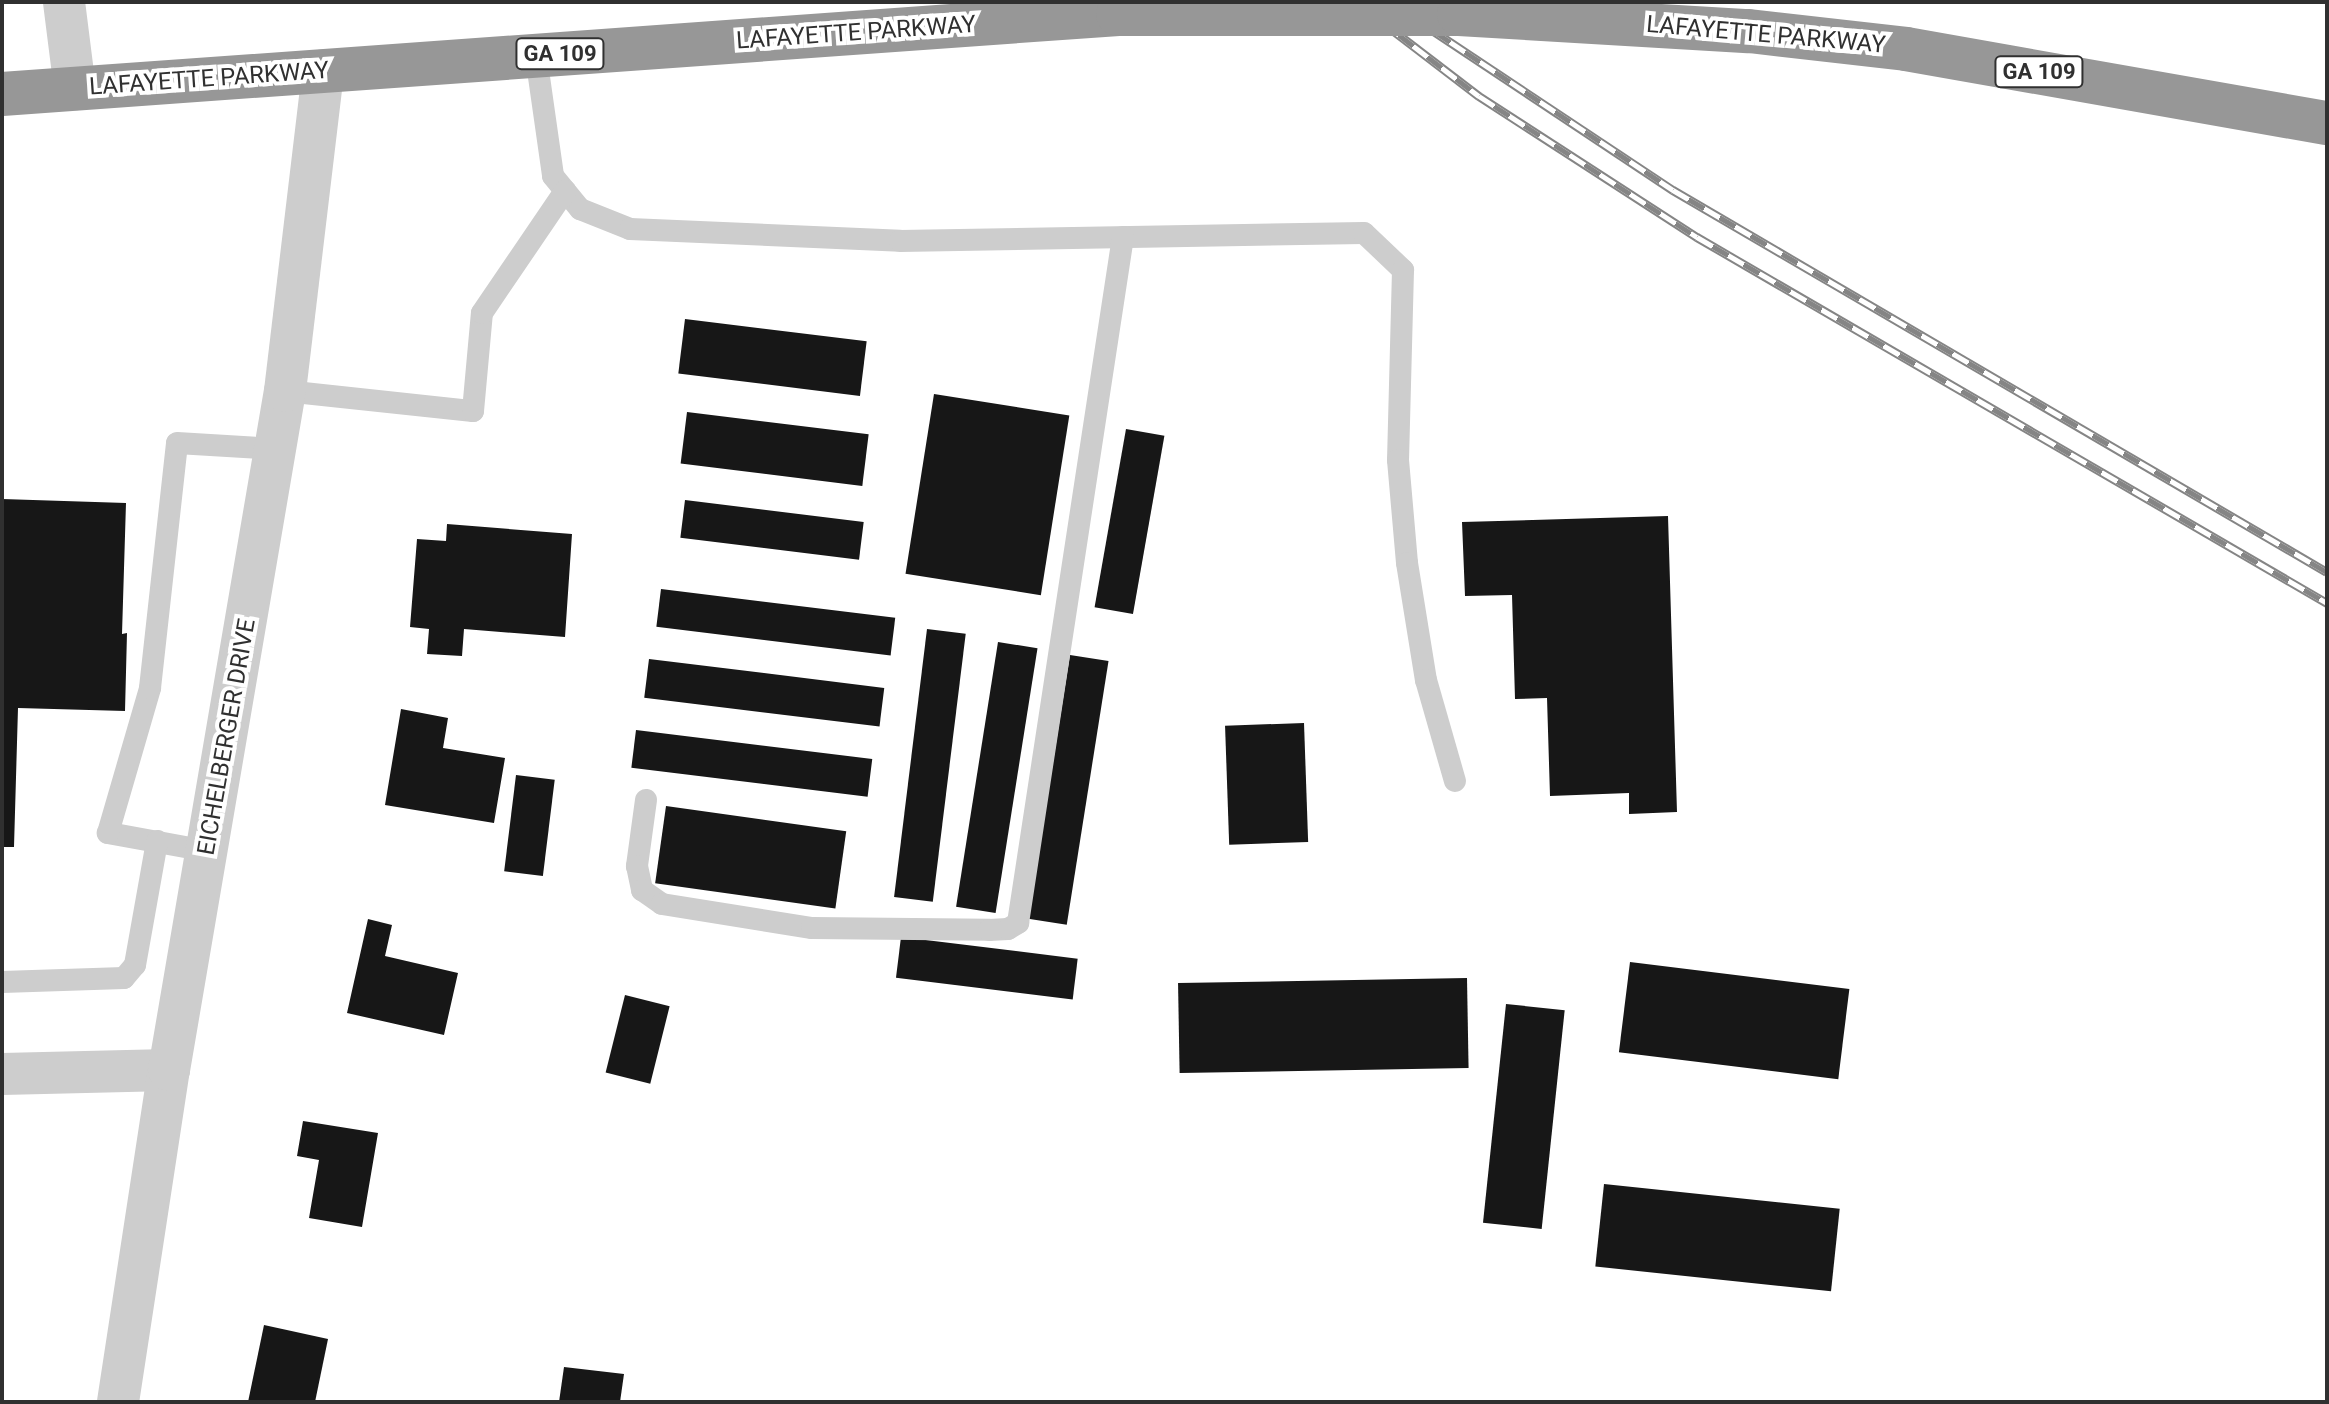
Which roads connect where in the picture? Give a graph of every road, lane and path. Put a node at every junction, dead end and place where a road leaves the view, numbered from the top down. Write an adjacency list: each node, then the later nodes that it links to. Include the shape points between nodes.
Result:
1 (64, 2): 4 (street)
2 (536, 56): 3 (highway, LAFAYETTE PARKWAY / GA 109); 6 (highway, LAFAYETTE PARKWAY / GA 109, bridge, via 1118,14 1459,14 1749,31 1906,49); 7 (lane, via 553,176)
3 (323, 70): 4 (highway, LAFAYETTE PARKWAY / GA 109); 9 (street, EICHELBERGER DRIVE)
4 (75, 89): 5 (highway, LAFAYETTE PARKWAY / GA 109)
5 (2, 94)
6 (2327, 123)
7 (565, 191): 8 (lane, via 580,209 630,229 900,241); 9 (lane, via 482,313 473,411)
8 (1123, 237): 11 (lane, via 1364,233 1403,270 1398,460 1407,563 1426,680); 12 (lane, via 1018,923 989,930 812,928 662,904 642,890 637,866)
9 (285, 391): 10 (street, EICHELBERGER DRIVE)
10 (275, 449): 13 (lane, via 177,443 150,688 108,833); 14 (street, EICHELBERGER DRIVE)
11 (1455, 781)
12 (646, 800)
13 (157, 841): 14 (lane); 15 (lane, via 135,965 124,978)
14 (207, 851): 16 (street, EICHELBERGER DRIVE)
15 (2, 982)
16 (169, 1070): 17 (street); 18 (street, EICHELBERGER DRIVE)
17 (2, 1074)
18 (118, 1402)

